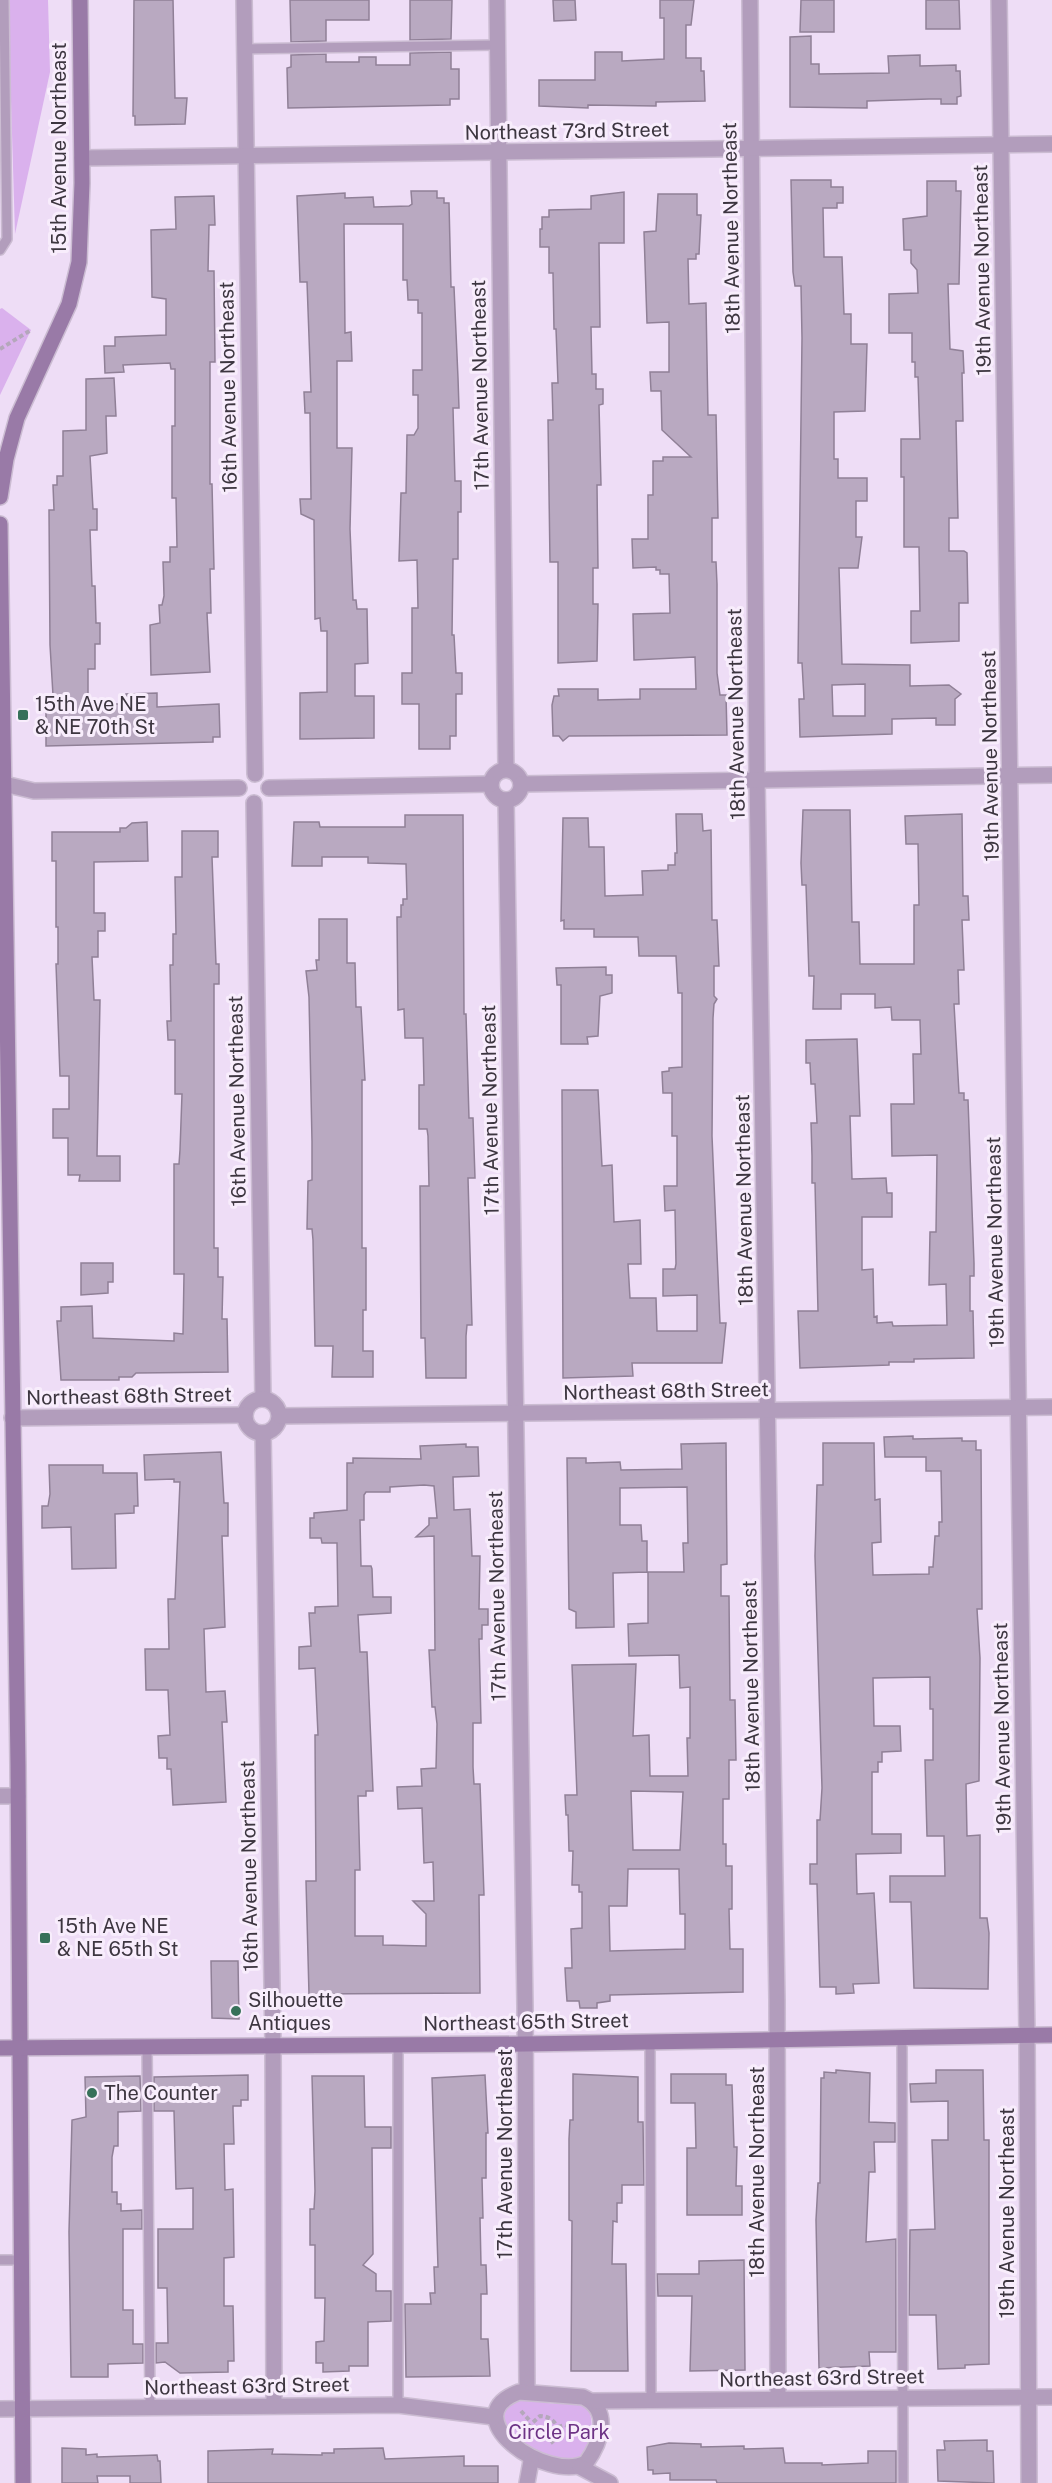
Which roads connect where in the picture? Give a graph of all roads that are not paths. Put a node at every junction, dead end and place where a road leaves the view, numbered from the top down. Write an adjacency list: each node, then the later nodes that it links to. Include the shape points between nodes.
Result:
1 (4, 0): 15 (lane, via 8,239)
2 (80, 0): 13 (main road, 15th Avenue Northeast)
3 (243, 0): 8 (street, 16th Avenue Northeast)
4 (497, 0): 7 (street, 17th Avenue Northeast)
5 (750, 0): 11 (street, 18th Avenue Northeast)
6 (999, 0): 9 (street, 19th Avenue Northeast)
7 (498, 45): 8 (lane); 12 (street, 17th Avenue Northeast)
8 (244, 49): 14 (street, 16th Avenue Northeast)
9 (1000, 144): 10 (street, Northeast 73rd Street); 11 (street, Northeast 73rd Street); 21 (street, 19th Avenue Northeast)
10 (1052, 144)
11 (751, 149): 12 (street, Northeast 73rd Street); 22 (street, 18th Avenue Northeast)
12 (499, 153): 14 (street, Northeast 73rd Street); 18 (street, 17th Avenue Northeast)
13 (82, 158): 14 (street, Northeast 73rd Street); 16 (main road, 15th Avenue Northeast, via 81,240 75,283 58,331 17,418)
14 (246, 158): 19 (street, 16th Avenue Northeast)
15 (0, 250)
16 (0, 497)
17 (0, 524): 23 (main road)
18 (506, 770): 24 (street, via 495,774); 25 (street, via 514,772)
19 (255, 774): 26 (street, via 244,777); 27 (street, via 263,776)
20 (1052, 775): 21 (street)
21 (1011, 776): 22 (street); 34 (street, 19th Avenue Northeast)
22 (757, 780): 25 (street); 36 (street, 18th Avenue Northeast)
23 (2, 783): 26 (street, via 34,791); 30 (main road)
24 (491, 784): 27 (street); 28 (street, via 495,796)
25 (521, 784): 28 (street, via 517,795)
26 (239, 788): 29 (street, via 243,799)
27 (269, 788): 29 (street, via 265,799)
28 (506, 800): 37 (street, 17th Avenue Northeast)
29 (254, 803): 33 (street, 16th Avenue Northeast)
30 (3, 1040): 31 (main road)
31 (4, 1153): 32 (main road)
32 (5, 1264): 40 (main road)
33 (263, 1399): 38 (street, via 252,1402); 39 (street, via 274,1403)
34 (1017, 1407): 35 (street, Northeast 68th Street); 36 (street, Northeast 68th Street); 44 (street, 19th Avenue Northeast)
35 (1052, 1407)
36 (768, 1411): 37 (street, Northeast 68th Street); 47 (street, 18th Avenue Northeast)
37 (516, 1413): 39 (street, Northeast 68th Street); 49 (street, 17th Avenue Northeast)
38 (245, 1415): 40 (street, Northeast 68th Street); 41 (street, via 249,1427)
39 (280, 1416): 41 (street, via 274,1429)
40 (12, 1418): 43 (main road)
41 (263, 1433): 50 (street, 16th Avenue Northeast)
42 (0, 1796): 43 (street)
43 (18, 1796): 54 (main road)
44 (1027, 2035): 45 (main road, Northeast 65th Street); 46 (main road, Northeast 65th Street); 58 (street, 19th Avenue Northeast)
45 (1052, 2035)
46 (902, 2037): 47 (main road, Northeast 65th Street); 60 (lane)
47 (777, 2040): 48 (main road, Northeast 65th Street); 61 (street, 18th Avenue Northeast)
48 (650, 2042): 49 (main road, Northeast 65th Street); 63 (lane)
49 (525, 2044): 51 (main road, Northeast 65th Street); 57 (street, 17th Avenue Northeast)
50 (273, 2045): 51 (main road, Northeast 65th Street); 52 (main road, Northeast 65th Street); 65 (street, 16th Avenue Northeast)
51 (398, 2045): 64 (lane)
52 (147, 2047): 54 (main road, Northeast 65th Street); 66 (lane)
53 (0, 2048): 54 (main road, Northeast 65th Street)
54 (20, 2048): 56 (main road)
55 (0, 2260): 56 (lane)
56 (22, 2260): 68 (main road)
57 (527, 2392): 62 (street); 69 (street, via 505,2399)
58 (1029, 2397): 59 (street, Northeast 63rd Street); 60 (street, Northeast 63rd Street); 76 (street, 19th Avenue Northeast)
59 (1052, 2397)
60 (903, 2398): 61 (street, Northeast 63rd Street); 75 (lane)
61 (778, 2399): 63 (street, Northeast 63rd Street)
62 (593, 2401): 63 (street, Northeast 63rd Street); 71 (street, via 602,2428 591,2457)
63 (651, 2401)
64 (398, 2405): 65 (street, Northeast 63rd Street); 69 (street, Northeast 63rd Street)
65 (274, 2406): 66 (street, Northeast 63rd Street)
66 (150, 2408): 68 (street, Northeast 63rd Street)
67 (0, 2409): 68 (street, Northeast 63rd Street)
68 (23, 2409): 72 (main road)
69 (494, 2417): 70 (street, via 500,2433)
70 (531, 2461): 71 (street, via 555,2469); 73 (street)
71 (580, 2467): 74 (street)
72 (23, 2483)
73 (526, 2483)
74 (610, 2483)
75 (903, 2483)
76 (1029, 2483)

